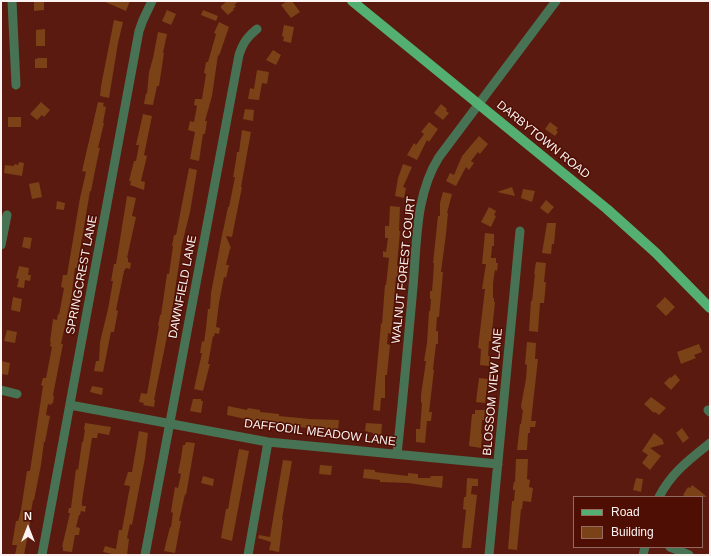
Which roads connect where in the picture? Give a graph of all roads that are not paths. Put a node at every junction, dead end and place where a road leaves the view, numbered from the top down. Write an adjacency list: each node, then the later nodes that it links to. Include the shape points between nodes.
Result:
1 (12, 1): 6 (street)
2 (152, 1): 14 (street, SPRINGCREST LANE, via 139,31)
3 (352, 1): 7 (main road, DARBYTOWN ROAD)
4 (556, 1): 7 (street, WALNUT FOREST COURT)
5 (257, 29): 15 (street, DAWNFIELD LANE, via 244,41 239,55)
6 (16, 85)
7 (478, 104): 11 (main road, DARBYTOWN ROAD, via 622,222); 18 (street, WALNUT FOREST COURT, via 434,165 424,190)
8 (6, 215): 10 (street)
9 (520, 231): 19 (street, BLOSSOM VIEW LANE)
10 (1, 244)
11 (710, 308)
12 (1, 390): 13 (street)
13 (17, 394)
14 (70, 405): 15 (street, DAFFODIL MEADOW LANE); 22 (street, SPRINGCREST LANE)
15 (170, 424): 16 (street, DAFFODIL MEADOW LANE); 23 (street, DAWNFIELD LANE)
16 (268, 442): 18 (street, DAFFODIL MEADOW LANE); 24 (street)
17 (710, 443): 20 (street, via 677,471)
18 (397, 454): 19 (street, DAFFODIL MEADOW LANE)
19 (498, 464): 25 (street, BLOSSOM VIEW LANE)
20 (661, 496)
21 (672, 548): 26 (street)
22 (42, 555)
23 (146, 555)
24 (248, 555)
25 (489, 555)
26 (689, 555)

